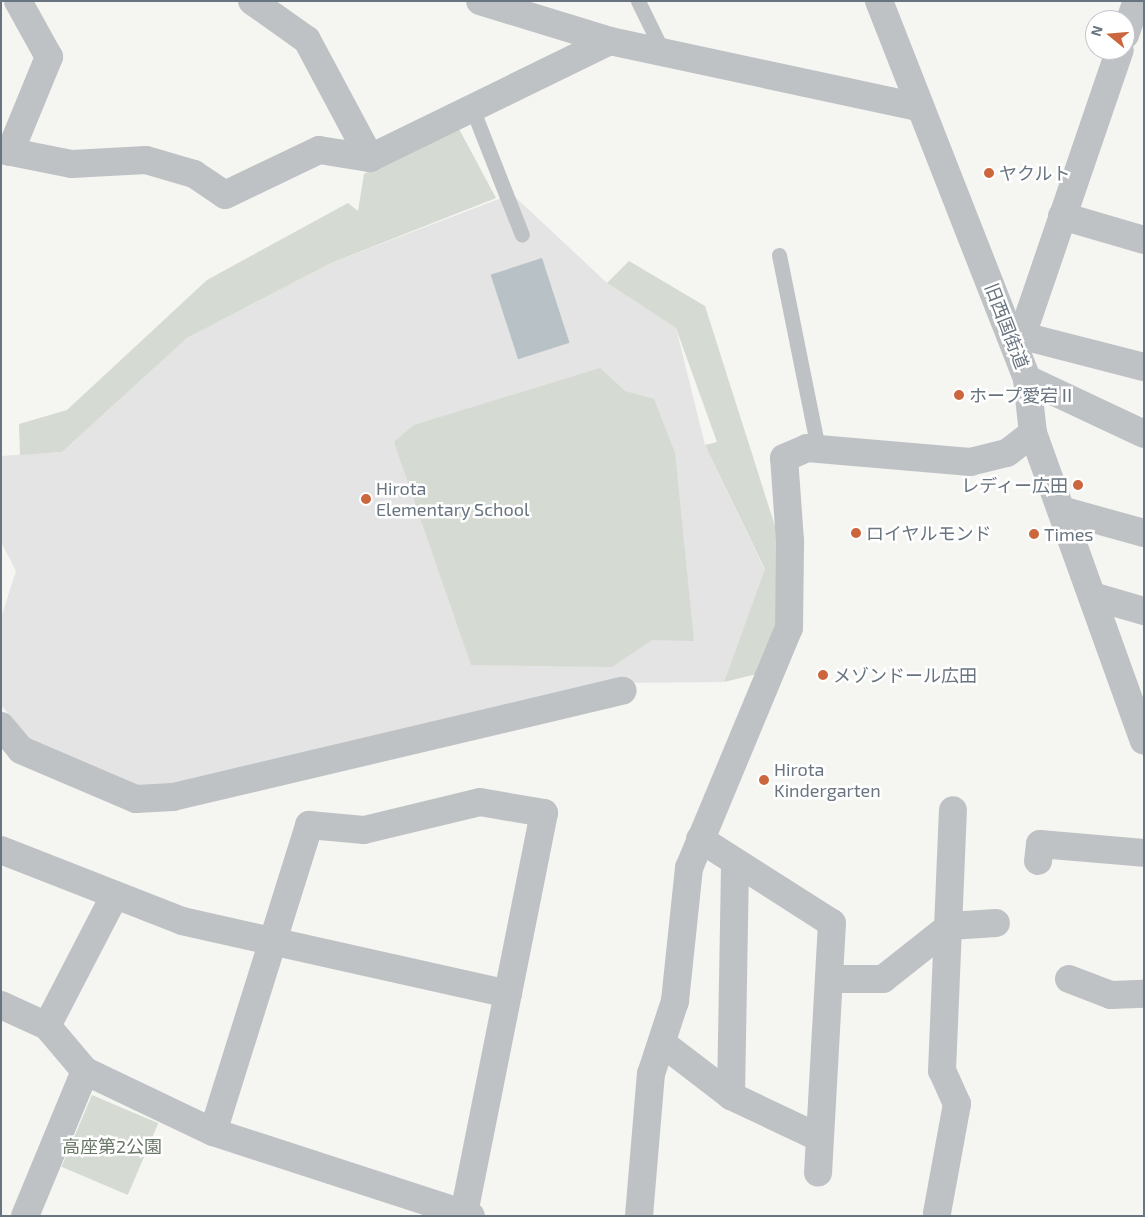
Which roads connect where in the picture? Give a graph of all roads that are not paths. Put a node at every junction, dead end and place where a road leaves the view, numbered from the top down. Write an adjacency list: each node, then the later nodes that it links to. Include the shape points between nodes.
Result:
1 (252, 1): 12 (street, via 306,40)
2 (480, 1): 6 (street)
3 (638, 1): 7 (lane)
4 (879, 1): 9 (street, 旧西国街道)
5 (13, 8): 11 (street, via 49,57)
6 (610, 41): 7 (street); 10 (street)
7 (663, 52): 9 (street)
8 (1117, 60): 13 (street)
9 (919, 107): 17 (street, 旧西国街道)
10 (472, 108): 12 (street); 14 (lane)
11 (5, 151): 12 (street, via 72,164 146,160 194,174 225,195 319,150)
12 (370, 158)
13 (1062, 216): 15 (street); 17 (street)
14 (522, 235)
15 (1144, 240)
16 (779, 256): 22 (lane)
17 (1020, 343): 18 (street); 19 (street, 旧西国街道)
18 (1144, 367)
19 (1028, 379): 20 (street, 旧西国街道); 21 (street)
20 (1033, 433): 22 (street, via 1007,453 970,462); 23 (street, 旧西国街道)
21 (1144, 434)
22 (818, 449): 32 (street, via 807,448 784,458 790,541 789,628)
23 (1061, 510): 24 (street); 25 (street, 旧西国街道)
24 (1144, 533)
25 (1092, 596): 26 (street); 27 (street, 旧西国街道)
26 (1144, 611)
27 (1133, 684): 30 (street, 旧西国街道)
28 (623, 691): 29 (street, via 345,758 154,798 136,799 21,750)
29 (1, 726)
30 (1144, 741)
31 (953, 810): 39 (street)
32 (700, 840): 36 (street); 47 (street, via 689,868 675,1001)
33 (1, 850): 37 (street)
34 (1144, 853): 35 (street, via 1040,844)
35 (1038, 861)
36 (735, 862): 42 (street, via 832,923); 49 (street)
37 (114, 898): 40 (street, via 182,921); 46 (street)
38 (996, 923): 39 (street)
39 (950, 926): 42 (street, via 882,979); 53 (street, via 942,1072 957,1104)
40 (272, 943): 43 (street); 43 (street, via 309,825 364,830 480,802 544,813); 50 (street)
41 (1069, 978): 44 (street, via 1111,995)
42 (829, 979): 51 (street)
43 (508, 994): 54 (street)
44 (1144, 994)
45 (1, 1005): 46 (street)
46 (47, 1026): 48 (street)
47 (662, 1042): 49 (street); 56 (street, via 651,1074)
48 (85, 1071): 50 (street); 55 (street)
49 (731, 1096): 51 (street)
50 (213, 1132): 54 (street)
51 (820, 1138): 52 (street)
52 (818, 1174)
53 (937, 1213)
54 (468, 1214)
55 (25, 1216)
56 (638, 1216)

